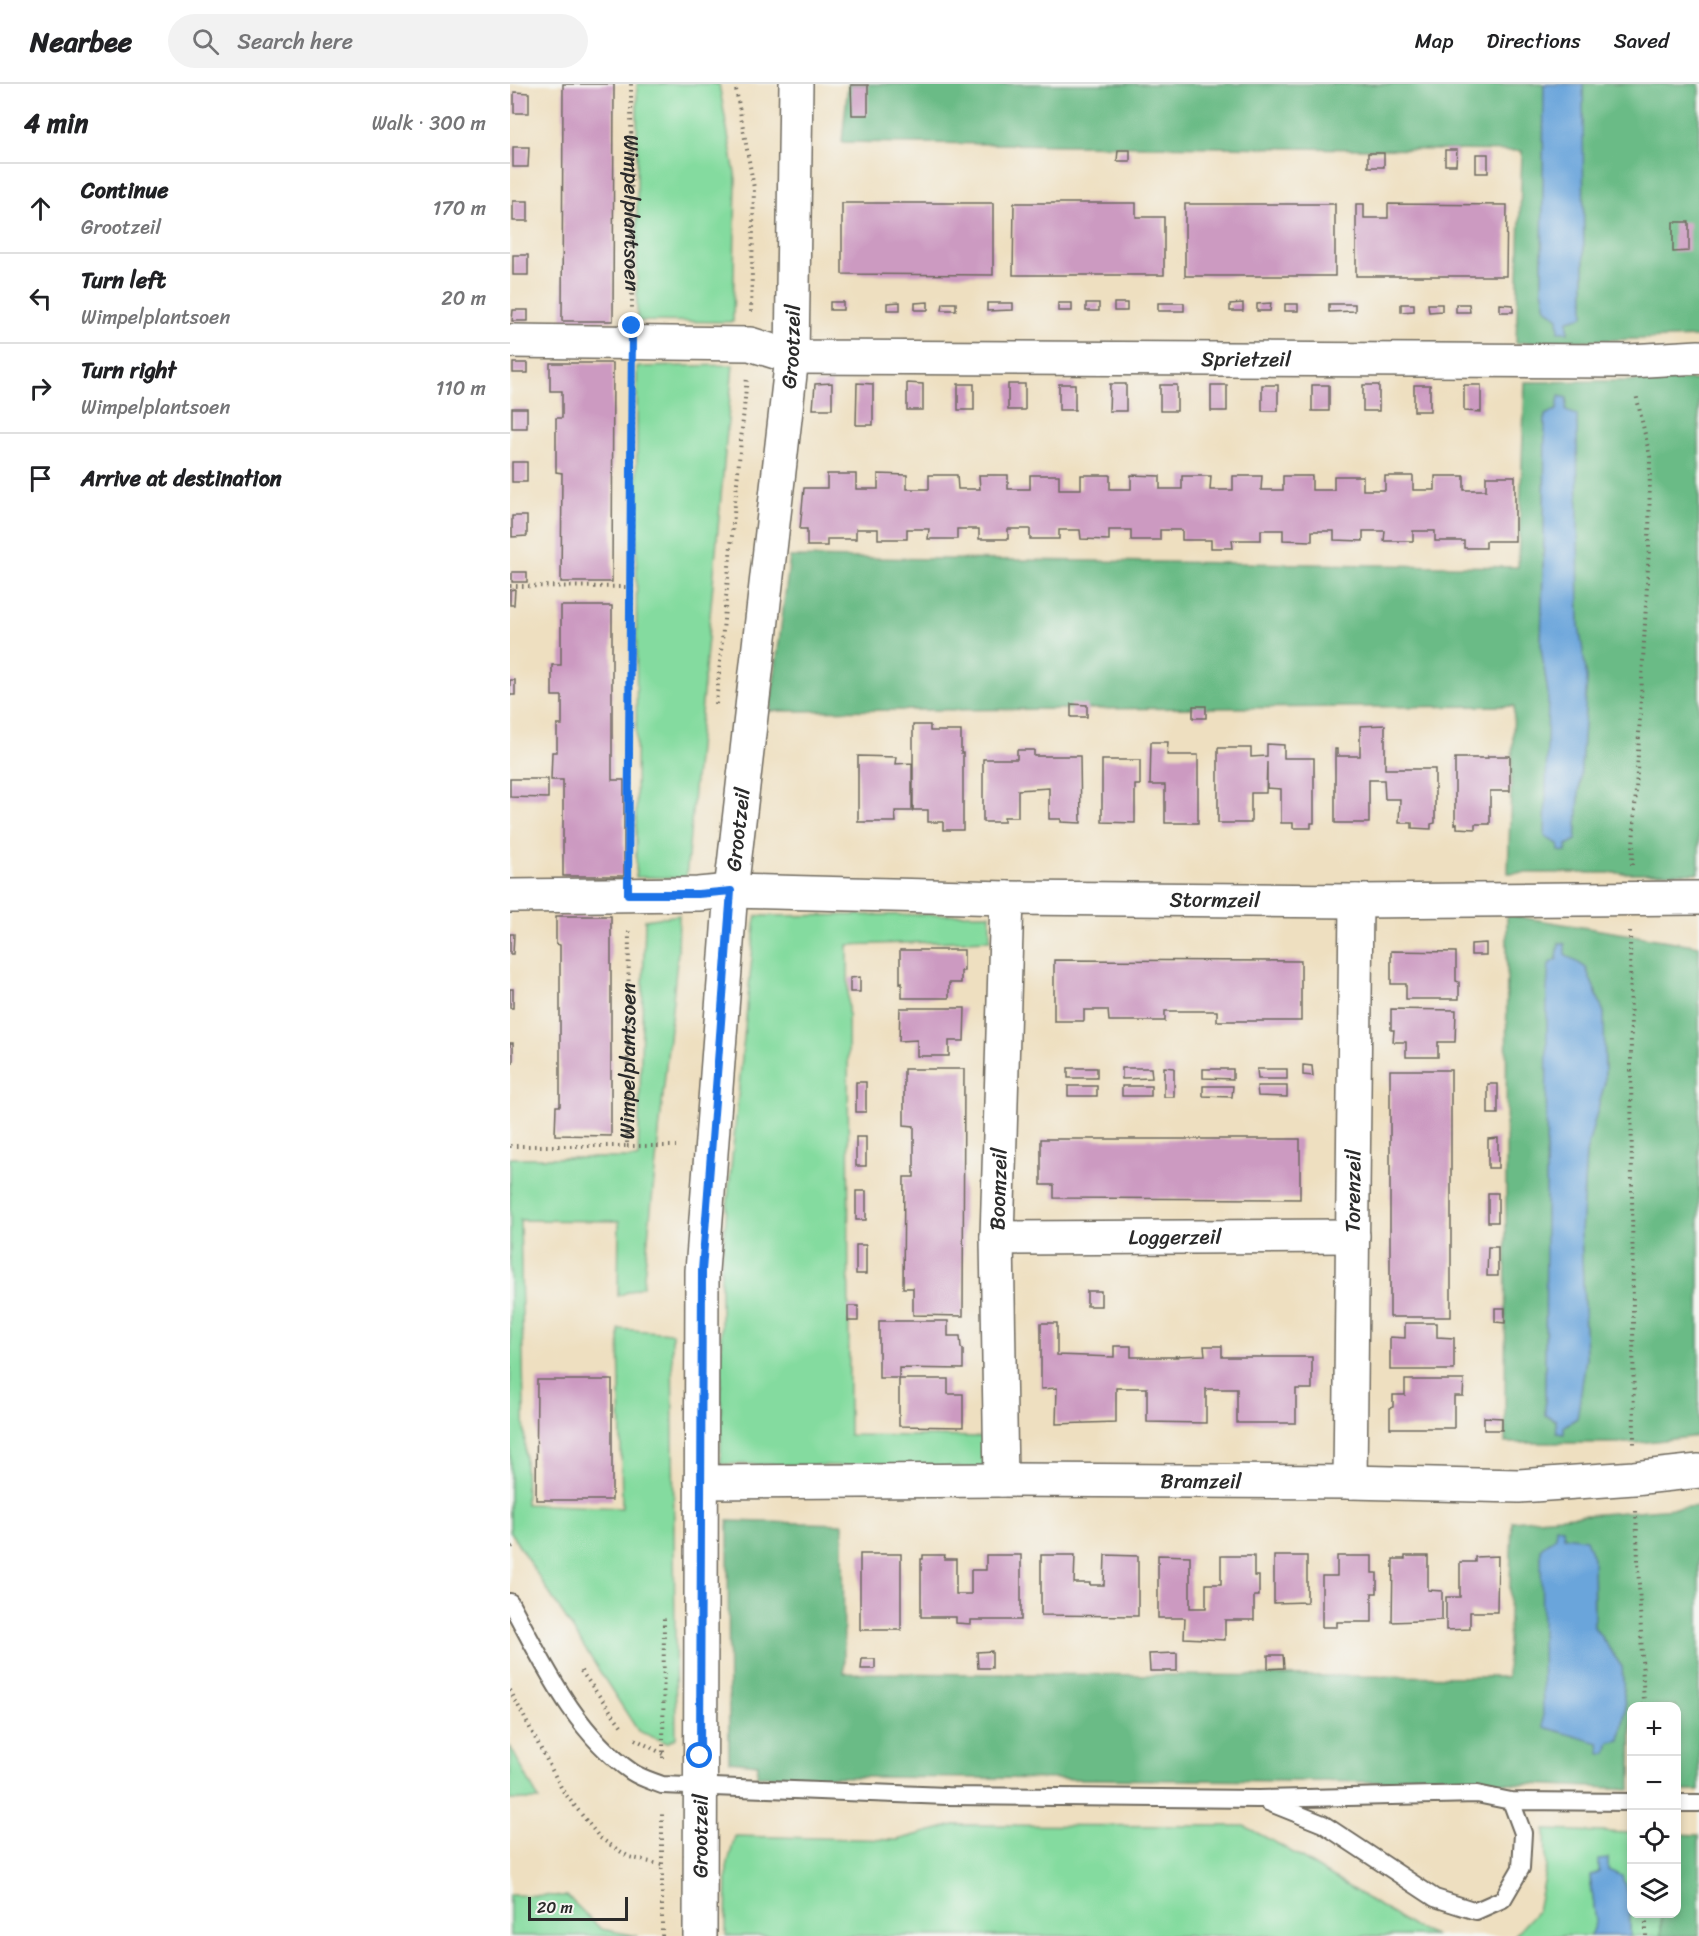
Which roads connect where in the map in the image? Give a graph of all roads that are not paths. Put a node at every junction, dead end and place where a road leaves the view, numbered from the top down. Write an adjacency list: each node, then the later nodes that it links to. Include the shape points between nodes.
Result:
1 (795, 84): 3 (street, Grootzeil)
2 (510, 342): 3 (street, Sprietzeil, via 750,344)
3 (792, 357): 4 (street, Sprietzeil, via 1629,362); 5 (street, Grootzeil)
4 (1699, 357)
5 (731, 891): 6 (street); 7 (street, Stormzeil); 14 (street, Grootzeil, via 702,1271)
6 (510, 896)
7 (1007, 898): 9 (street, Stormzeil); 11 (street, Boomzeil)
8 (1699, 898): 9 (street, Stormzeil)
9 (1356, 901): 10 (street, Torenzeil)
10 (1353, 1236): 11 (street, Loggerzeil); 15 (street, Torenzeil)
11 (998, 1238): 13 (street, Boomzeil)
12 (1699, 1471): 15 (street, Bramzeil, via 1519,1486)
13 (1000, 1480): 14 (street, Bramzeil); 15 (street, Bramzeil)
14 (701, 1482): 17 (street, Grootzeil)
15 (1350, 1482)
16 (510, 1602): 17 (lane, via 565,1701 601,1745 633,1773 662,1785)
17 (700, 1788): 18 (lane, via 947,1796); 23 (street, Grootzeil)
18 (1259, 1798): 19 (lane, via 1477,1794); 19 (lane, via 1323,1824 1435,1898 1476,1911 1503,1899 1521,1868 1523,1833)
19 (1510, 1801): 20 (lane)
20 (1627, 1803)
21 (1681, 1803): 22 (lane)
22 (1699, 1803)
23 (700, 1936)

